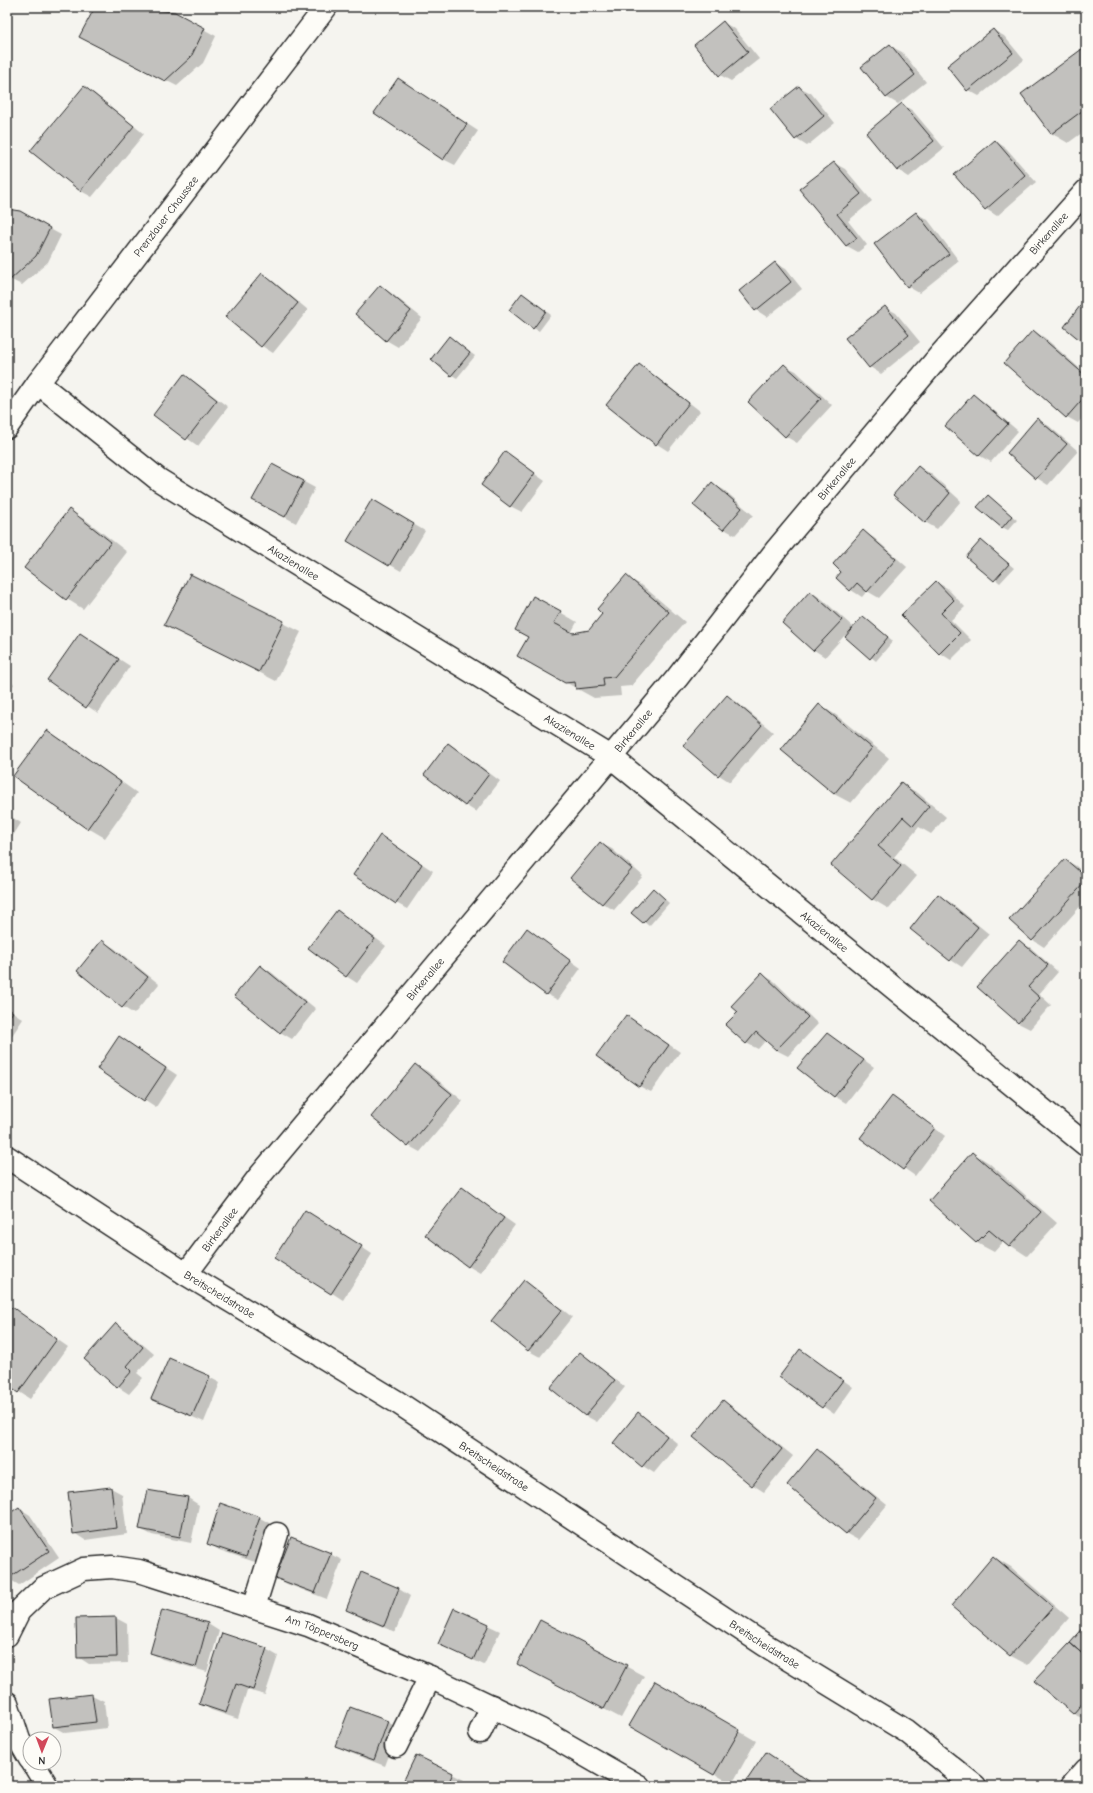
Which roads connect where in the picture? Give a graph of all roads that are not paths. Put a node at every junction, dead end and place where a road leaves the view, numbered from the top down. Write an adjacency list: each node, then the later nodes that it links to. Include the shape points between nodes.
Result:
1 (326, 7): 3 (street, Prenzlauer Chaussee)
2 (1086, 191): 5 (street, Birkenallee, via 941,354 776,549 677,678)
3 (38, 383): 4 (street, Prenzlauer Chaussee); 5 (street, Akazienallee, via 160,480)
4 (7, 427)
5 (611, 757): 6 (street, Akazienallee); 8 (street, Birkenallee, via 258,1178)
6 (1086, 1145)
7 (7, 1157): 8 (street, Breitscheidstraße)
8 (186, 1274): 22 (street, Breitscheidstraße, via 397,1402 765,1645 906,1731)
9 (277, 1534): 10 (street)
10 (254, 1607): 11 (street, Am Töppersberg, via 139,1571 112,1567 84,1570 44,1588 19,1611); 12 (street, Am Töppersberg, via 308,1625)
11 (7, 1635)
12 (430, 1677): 14 (street, Am Töppersberg); 17 (street)
13 (7, 1703): 16 (street)
14 (492, 1706): 15 (street); 21 (street, Am Töppersberg, via 548,1734)
15 (480, 1732)
16 (22, 1745)
17 (396, 1746)
18 (1086, 1770): 23 (street)
19 (38, 1771): 20 (street)
20 (46, 1786)
21 (639, 1786)
22 (974, 1786)
23 (1072, 1786)

